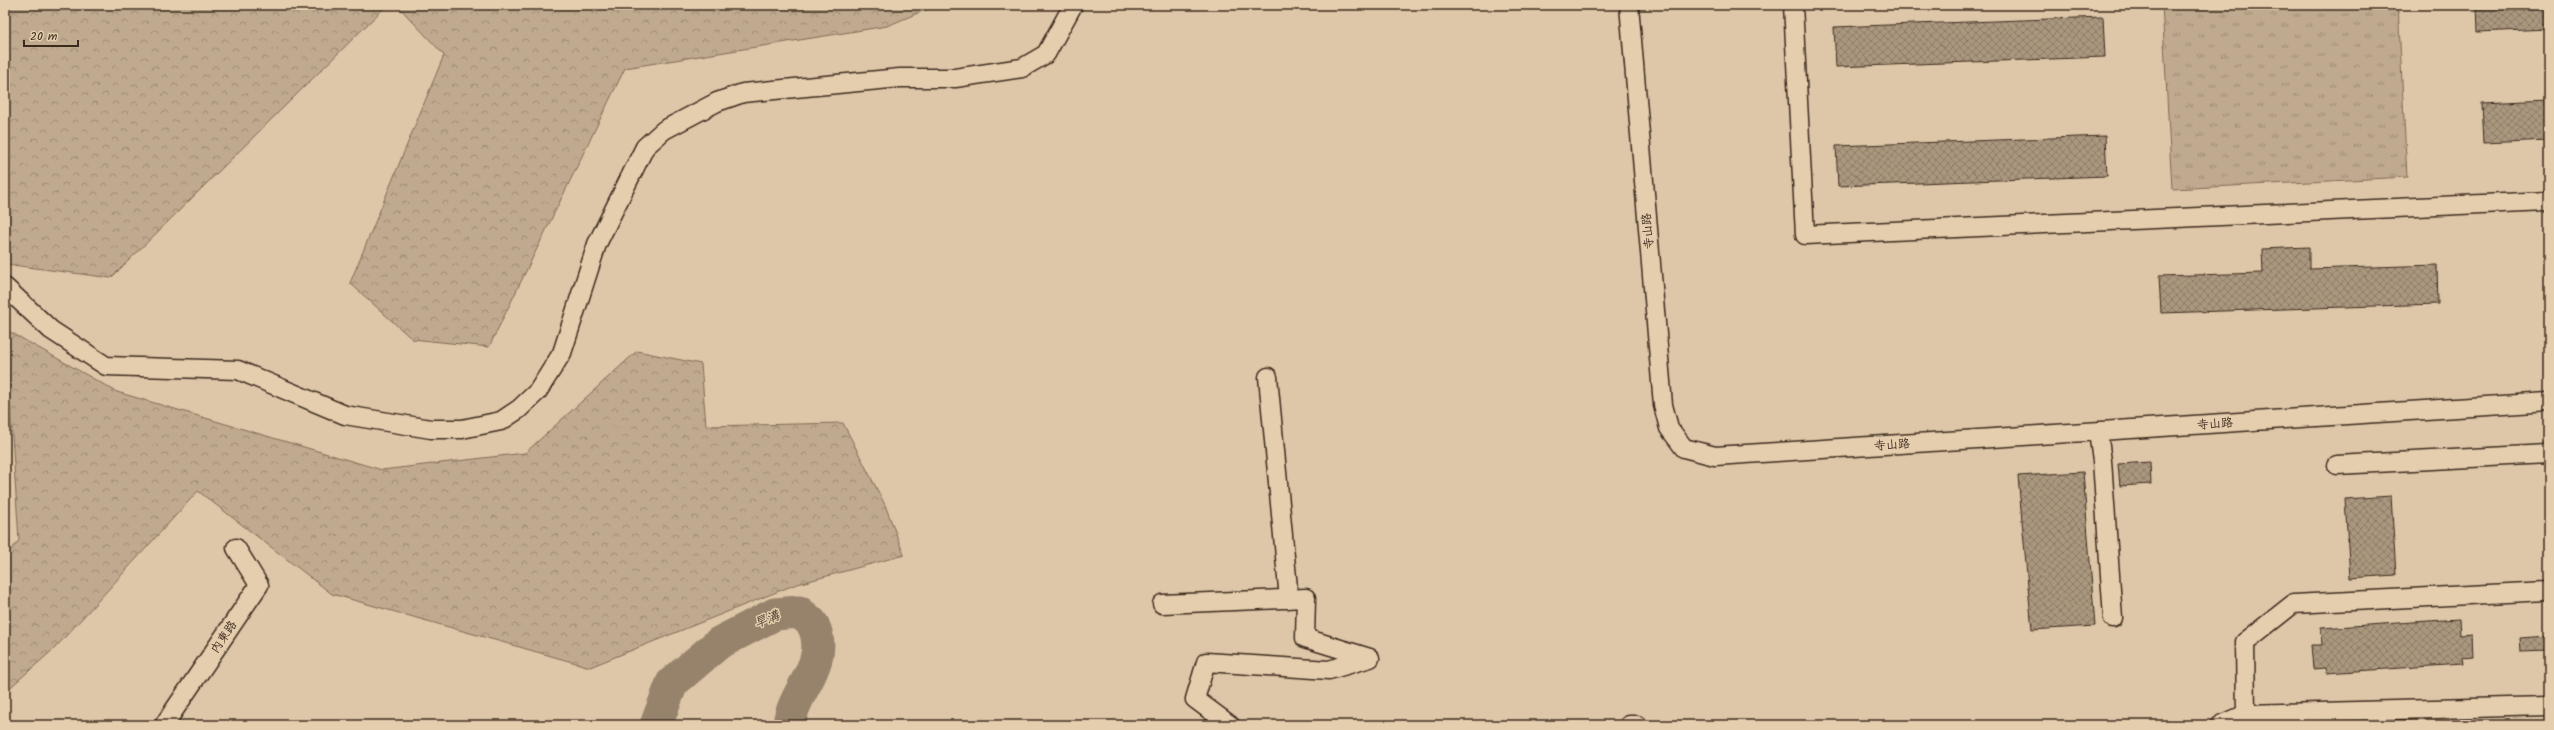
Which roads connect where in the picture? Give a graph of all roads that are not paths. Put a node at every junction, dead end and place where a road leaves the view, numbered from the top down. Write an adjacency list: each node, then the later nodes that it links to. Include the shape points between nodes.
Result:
1 (1073, 5): 5 (street, via 1046,54 1022,68 955,78 900,78 744,93 717,102 664,130 645,147 597,244 562,353 538,391 519,409 501,421 462,429 431,429 345,415 238,370 106,366 50,330)
2 (1629, 5): 8 (street, 寺山路, via 1662,405 1669,428 1684,448 1714,456)
3 (1793, 5): 4 (street, via 1805,236)
4 (2549, 201)
5 (5, 287)
6 (1268, 377): 13 (street)
7 (2549, 402): 8 (street, 寺山路)
8 (2098, 432): 15 (street)
9 (2549, 454): 10 (street)
10 (2337, 465)
11 (236, 548): 18 (street, 內東路, via 259,585)
12 (2549, 591): 17 (street, via 2293,604 2245,642)
13 (1289, 599): 14 (street); 19 (street, via 1306,598 1306,638 1370,658 1329,670 1206,662 1195,699)
14 (1162, 604)
15 (2113, 618)
16 (2549, 706): 17 (street)
17 (2246, 714): 22 (street)
18 (164, 725)
19 (1230, 725)
20 (1629, 725): 21 (street)
21 (1637, 725)
22 (2221, 725)

